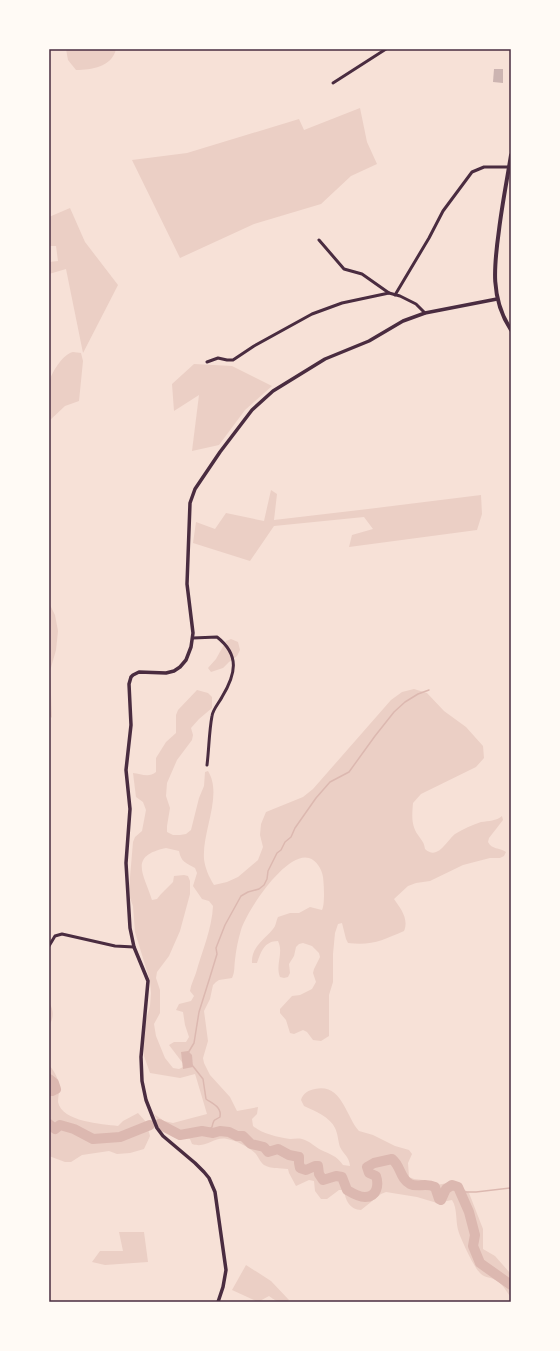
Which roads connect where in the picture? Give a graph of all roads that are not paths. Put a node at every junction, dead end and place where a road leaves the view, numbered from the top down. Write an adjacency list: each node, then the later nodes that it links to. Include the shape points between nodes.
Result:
1 (386, 49): 2 (street)
2 (333, 83)
3 (511, 155): 4 (main road)
4 (510, 162): 5 (main road)
5 (509, 167): 8 (street, via 484,167 472,172 443,211); 9 (main road, via 494,264)
6 (319, 240): 7 (street, via 344,269 362,274)
7 (389, 293): 8 (street); 12 (street, via 324,309 233,360 214,358)
8 (395, 294): 10 (street, via 416,304)
9 (497, 299): 10 (street); 11 (main road)
10 (425, 313): 13 (street, via 403,321 369,341 325,359 273,391 252,410 220,452 194,489 190,503 187,584)
11 (511, 330)
12 (207, 362)
13 (193, 638): 14 (street, via 218,637 226,643 233,659 233,676 212,714); 16 (street, via 186,660 178,670 166,673 136,673 131,677 129,684 131,725 126,770 130,809 126,863 129,920)
14 (207, 765)
15 (49, 946): 16 (street, via 55,936 62,934 115,946)
16 (134, 947): 17 (street, via 148,981 141,1057 143,1091 157,1128 204,1172 215,1192 226,1270)
17 (218, 1302)

